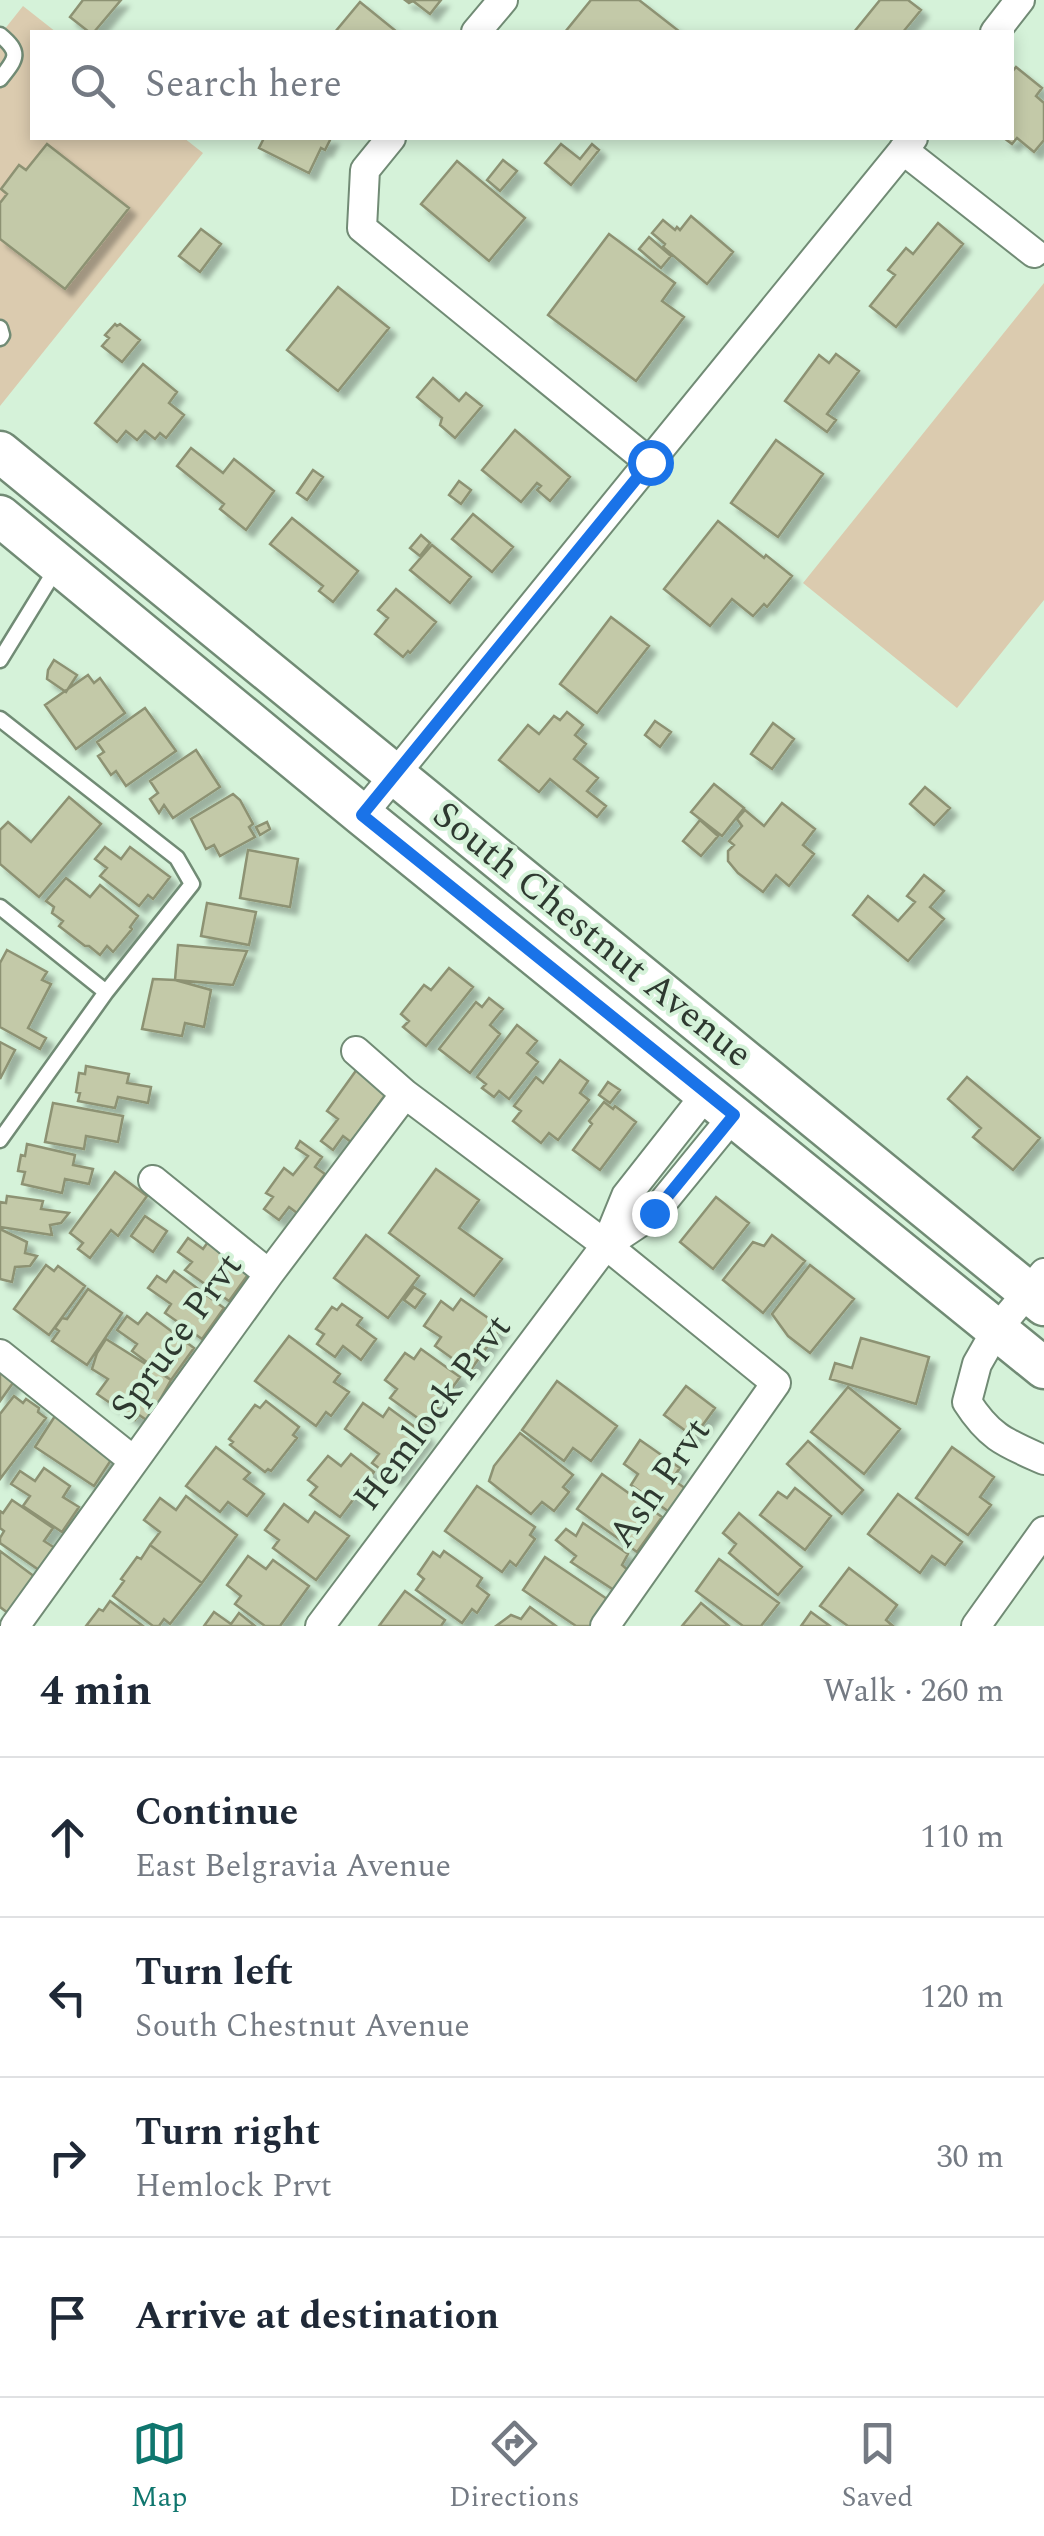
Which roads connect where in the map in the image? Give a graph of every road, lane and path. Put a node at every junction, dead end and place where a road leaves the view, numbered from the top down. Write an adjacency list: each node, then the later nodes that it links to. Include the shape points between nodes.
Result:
1 (503, 0): 3 (street)
2 (1020, 0): 4 (street)
3 (478, 30)
4 (997, 30)
5 (0, 35): 6 (lane, via 15,51)
6 (0, 79)
7 (390, 140): 13 (street, via 365,170 362,228)
8 (908, 144): 9 (street); 13 (street)
9 (1034, 253)
10 (0, 328): 11 (lane)
11 (0, 338)
12 (0, 452): 18 (main road, South Chestnut Avenue)
13 (650, 462): 18 (street)
14 (0, 516): 15 (main road, South Chestnut Avenue)
15 (60, 564): 16 (lane); 19 (main road, South Chestnut Avenue)
16 (0, 660)
17 (0, 718): 21 (lane, via 177,858 192,884)
18 (396, 773): 19 (street); 29 (main road, South Chestnut Avenue)
19 (362, 815): 24 (main road, South Chestnut Avenue)
20 (0, 906): 21 (lane)
21 (106, 992): 25 (lane)
22 (356, 1051): 23 (street)
23 (405, 1094): 27 (street); 28 (street, Spruce Prvt)
24 (720, 1104): 27 (street, Hemlock Prvt, via 626,1196); 30 (main road, South Chestnut Avenue)
25 (0, 1140)
26 (153, 1180): 28 (street)
27 (606, 1245): 37 (street, Hemlock Prvt); 38 (street, Ash Prvt, via 776,1383)
28 (269, 1274): 34 (street, Spruce Prvt)
29 (1039, 1290): 30 (street)
30 (997, 1330): 32 (main road, South Chestnut Avenue); 33 (street, via 966,1402 981,1425)
31 (0, 1354): 34 (street)
32 (1044, 1368)
33 (1044, 1460)
34 (134, 1461): 36 (street, Spruce Prvt)
35 (1044, 1531): 39 (street)
36 (15, 1626)
37 (320, 1626)
38 (606, 1626)
39 (976, 1626)

